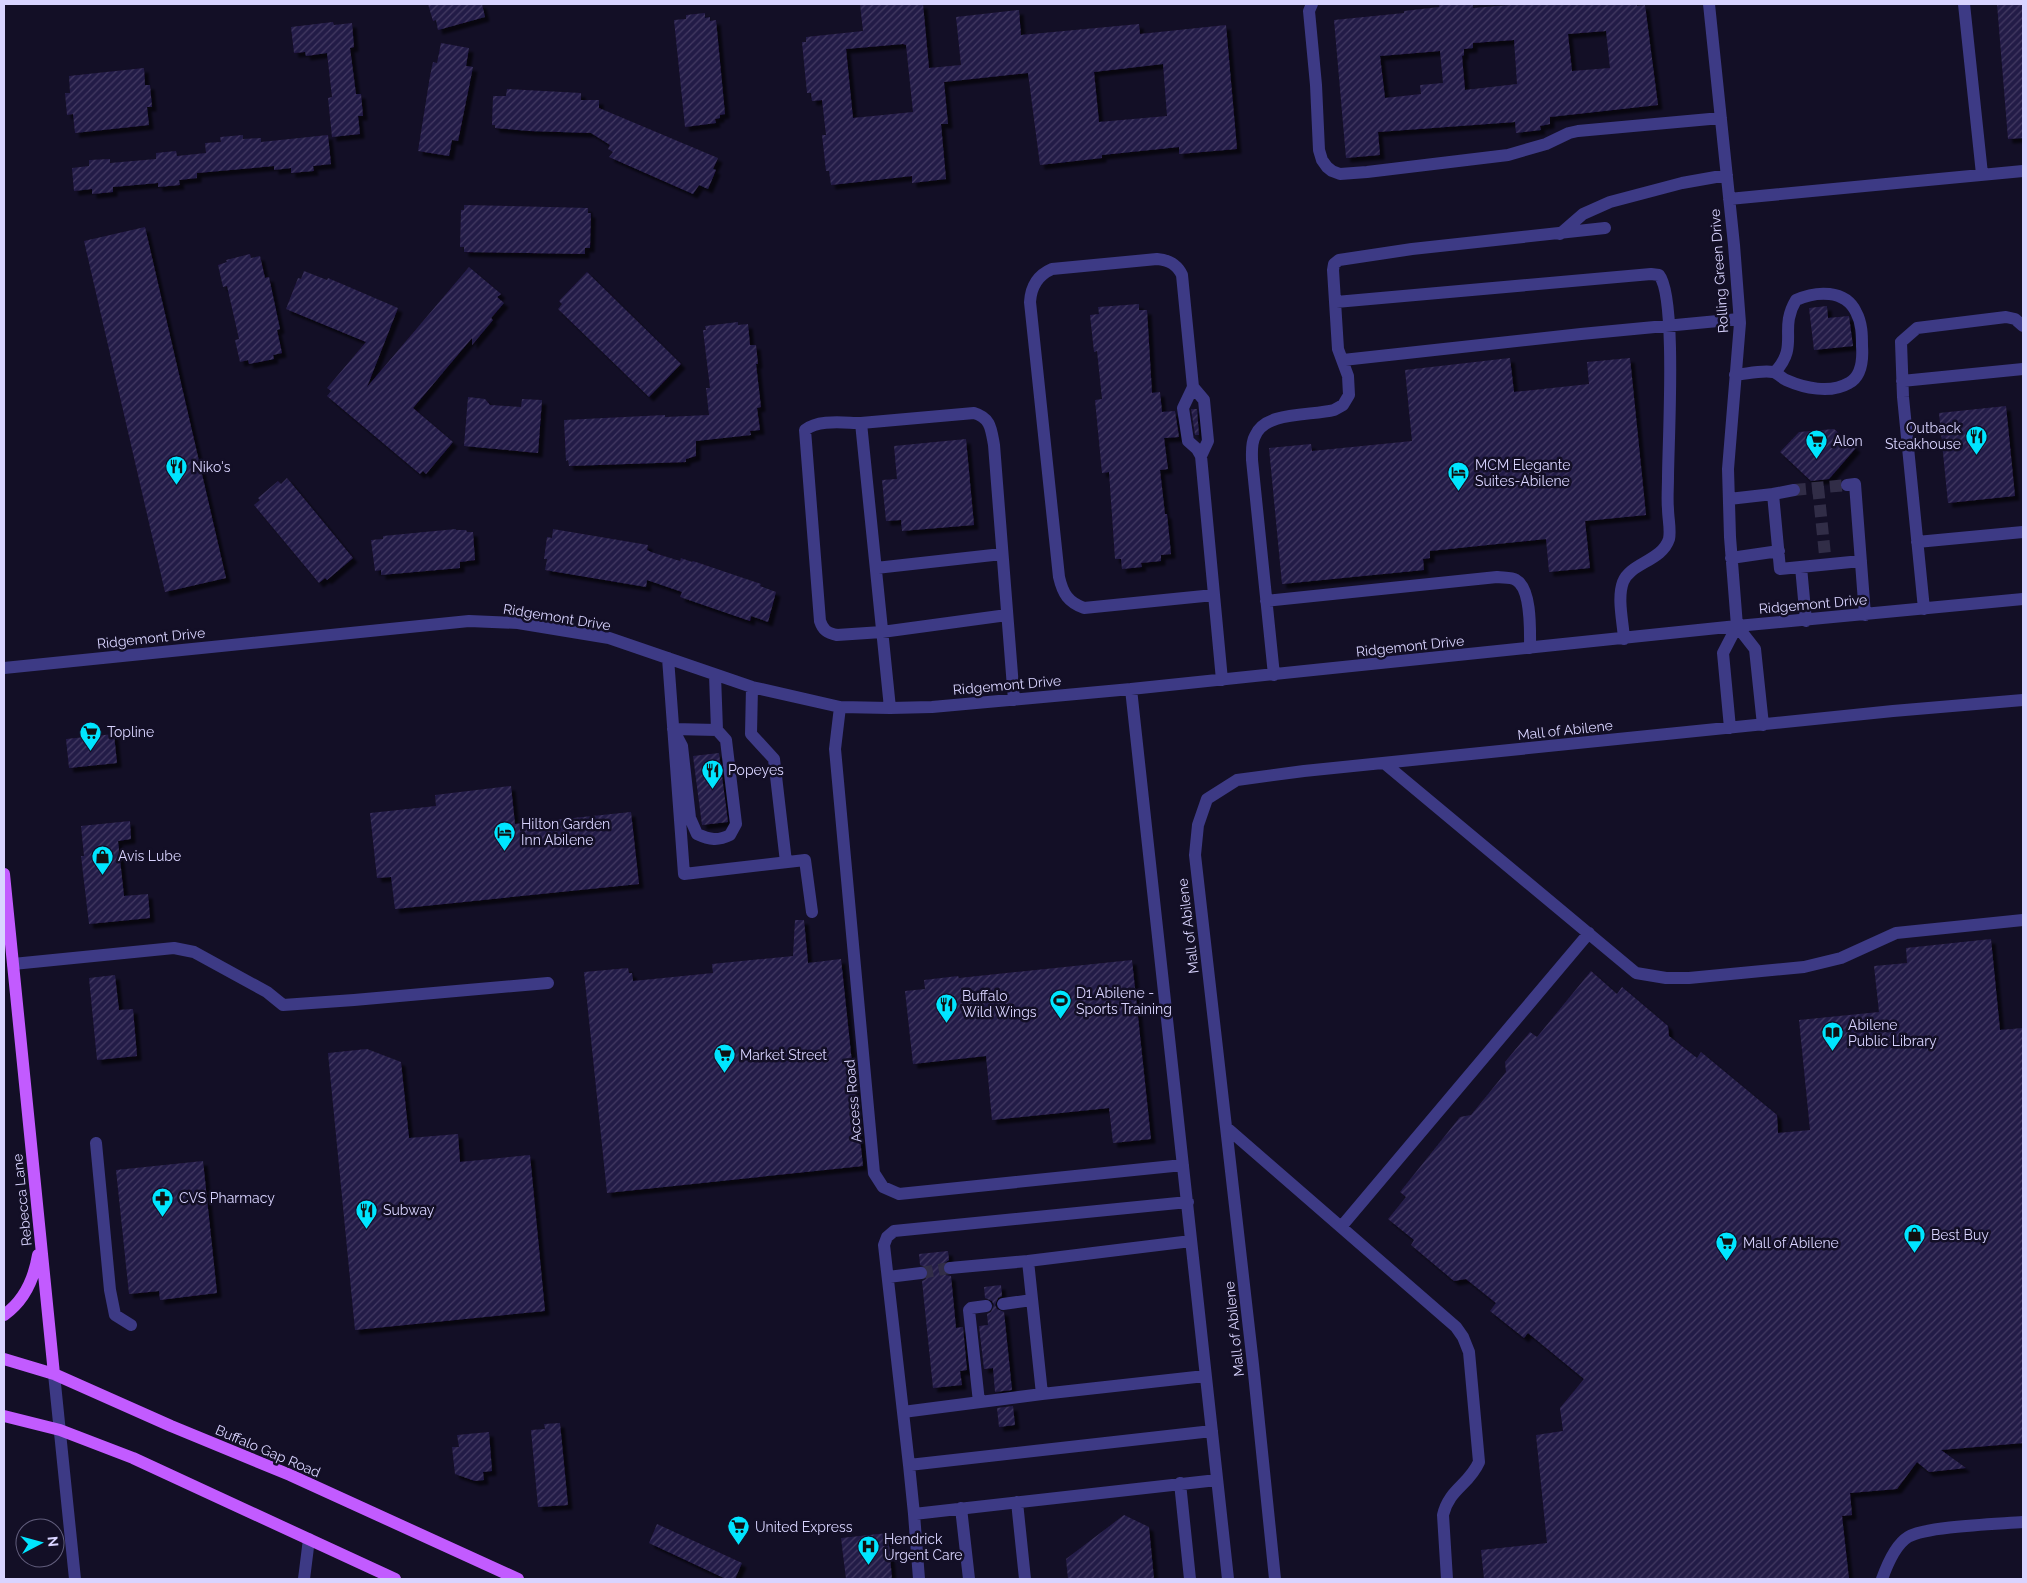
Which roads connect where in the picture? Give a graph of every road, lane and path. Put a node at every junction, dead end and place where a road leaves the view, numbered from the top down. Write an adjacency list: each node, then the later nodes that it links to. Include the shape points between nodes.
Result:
1 (1312, 4): 4 (street, via 1309,11 1319,150 1327,168 1340,174 1508,155 1578,131)
2 (1709, 4): 4 (street, Rolling Green Drive)
3 (1964, 4): 6 (street)
4 (1721, 118): 7 (street, Rolling Green Drive)
5 (2023, 171): 6 (street)
6 (1982, 174): 8 (street)
7 (1727, 175): 8 (street, Rolling Green Drive); 10 (street, via 1610,202 1584,214)
8 (1730, 199): 12 (street, Rolling Green Drive)
9 (1605, 228): 10 (street)
10 (1560, 234): 11 (street, via 1340,260 1334,264 1333,270)
11 (1336, 302): 13 (street, via 1651,274 1660,275 1663,280); 15 (street, via 1338,349)
12 (1739, 319): 13 (street); 18 (street, Rolling Green Drive)
13 (1669, 325): 15 (street); 44 (street, via 1669,538 1664,548 1623,581)
14 (2023, 326): 19 (street, via 2006,317 1917,328 1901,342)
15 (1343, 360): 37 (street, via 1349,395 1343,405 1322,413 1270,420 1254,437 1252,460)
16 (2023, 369): 19 (street)
17 (1774, 372): 17 (street, via 1810,387 1828,389 1850,383 1862,366 1862,334 1856,310 1838,296 1826,293 1796,300 1788,318 1788,352); 18 (street)
18 (1735, 376): 26 (street, Rolling Green Drive)
19 (1902, 381): 28 (street)
20 (1194, 387): 22 (street, via 1204,400 1208,441); 22 (street, via 1183,408 1188,441); 35 (street, via 1179,268 1157,259 1052,269 1039,277 1030,302 1062,590 1068,600 1084,608)
21 (861, 423): 30 (street, via 974,413 982,416 989,423 994,445); 34 (street); 43 (street, via 819,424 805,430 820,621 830,634)
22 (1201, 456): 35 (street)
23 (1847, 485): 32 (street, via 1855,484)
24 (1794, 490): 25 (street)
25 (1773, 494): 26 (street); 29 (street)
26 (1729, 499): 31 (street, Rolling Green Drive)
27 (2023, 532): 28 (street)
28 (1917, 542): 38 (street)
29 (1779, 552): 31 (street); 33 (street, via 1780,569)
30 (1002, 554): 34 (street); 39 (street)
31 (1731, 558): 42 (street, Rolling Green Drive)
32 (1861, 562): 33 (street, via 1825,560); 40 (street)
33 (1801, 567): 41 (street)
34 (876, 568): 43 (street)
35 (1214, 595): 50 (street)
36 (2023, 600): 38 (street, Ridgemont Drive)
37 (1266, 601): 45 (street, via 1497,577 1515,579 1521,584 1528,602); 49 (street)
38 (1924, 609): 40 (street, Ridgemont Drive)
39 (1007, 615): 43 (street); 53 (street)
40 (1865, 615): 41 (street, Ridgemont Drive)
41 (1806, 621): 42 (street, Ridgemont Drive)
42 (1737, 626): 44 (street, Ridgemont Drive); 57 (street, via 1755,649); 58 (street, via 1723,653)
43 (882, 632): 56 (street)
44 (1624, 639): 45 (street, Ridgemont Drive)
45 (1530, 648): 49 (street, Ridgemont Drive)
46 (668, 658): 47 (street, Ridgemont Drive, via 609,638 577,632 518,623 468,621); 48 (street, Ridgemont Drive); 59 (street)
47 (4, 668)
48 (716, 675): 51 (street, Ridgemont Drive); 60 (street)
49 (1274, 675): 50 (street, Ridgemont Drive)
50 (1222, 680): 52 (street, Ridgemont Drive)
51 (752, 686): 55 (street, Ridgemont Drive); 62 (street, via 751,734 774,759)
52 (1132, 689): 53 (street, Ridgemont Drive); 71 (street)
53 (1014, 700): 56 (street, Ridgemont Drive)
54 (2023, 700): 57 (street, Mall of Abilene)
55 (840, 708): 56 (street, Ridgemont Drive); 71 (street, Access Road, via 835,749 874,1172 884,1187 899,1194)
56 (890, 708)
57 (1763, 725): 58 (street, Mall of Abilene)
58 (1730, 728): 61 (street, Mall of Abilene)
59 (673, 729): 60 (street); 60 (street, via 682,746 690,818 697,834 720,840 730,835 736,824 726,740); 62 (street, via 684,874)
60 (717, 730)
61 (1384, 763): 66 (street); 69 (street, Mall of Abilene, via 1237,780 1207,799 1198,825 1196,855)
62 (786, 862): 64 (street, via 805,860)
63 (4, 874): 67 (main road, Rebecca Lane)
64 (812, 912)
65 (2023, 920): 66 (street, via 1896,933 1841,958 1804,967 1689,978 1636,972)
66 (1588, 933): 73 (street)
67 (13, 964): 68 (street, via 174,948 194,952 267,992 283,1005); 74 (main road, Rebecca Lane)
68 (548, 983)
69 (1227, 1128): 73 (street); 111 (street, Mall of Abilene)
70 (96, 1143): 84 (street, via 110,1290 115,1315)
71 (1183, 1165): 72 (street)
72 (1188, 1202): 75 (street); 79 (street, via 894,1231 884,1245)
73 (1341, 1227): 112 (street, via 1456,1327 1467,1345 1479,1462 1468,1480 1451,1494 1442,1515)
74 (41, 1240): 83 (main road, via 35,1272 27,1289 14,1308); 86 (main road, Rebecca Lane)
75 (1191, 1241): 76 (street); 87 (street)
76 (1028, 1261): 77 (street); 80 (street)
77 (950, 1268)
78 (921, 1272): 79 (street)
79 (888, 1277): 90 (street)
80 (1032, 1300): 81 (street); 88 (street)
81 (1003, 1304)
82 (986, 1306): 89 (street, via 969,1310)
83 (4, 1315)
84 (131, 1325)
85 (4, 1359): 86 (main road, Buffalo Gap Road)
86 (54, 1374): 92 (street); 105 (main road, Buffalo Gap Road, via 290,1475)
87 (1205, 1376): 88 (street); 93 (street)
88 (1042, 1394): 89 (street)
89 (979, 1402): 90 (street)
90 (903, 1412): 94 (street)
91 (4, 1416): 92 (main road)
92 (60, 1430): 101 (main road, via 133,1458); 102 (street)
93 (1212, 1431): 94 (street); 95 (street)
94 (909, 1465): 99 (street)
95 (1217, 1480): 96 (street); 110 (street)
96 (1180, 1483): 97 (street); 109 (street)
97 (1017, 1502): 98 (street); 108 (street)
98 (961, 1508): 99 (street); 107 (street)
99 (914, 1514): 106 (street)
100 (2023, 1522): 113 (street, via 1927,1531 1908,1537 1894,1552)
101 (308, 1539): 103 (street); 104 (main road)
102 (75, 1579)
103 (304, 1579)
104 (395, 1579)
105 (518, 1579)
106 (918, 1579)
107 (970, 1579)
108 (1025, 1579)
109 (1190, 1579)
110 (1228, 1579)
111 (1275, 1579)
112 (1448, 1579)
113 (1882, 1579)

